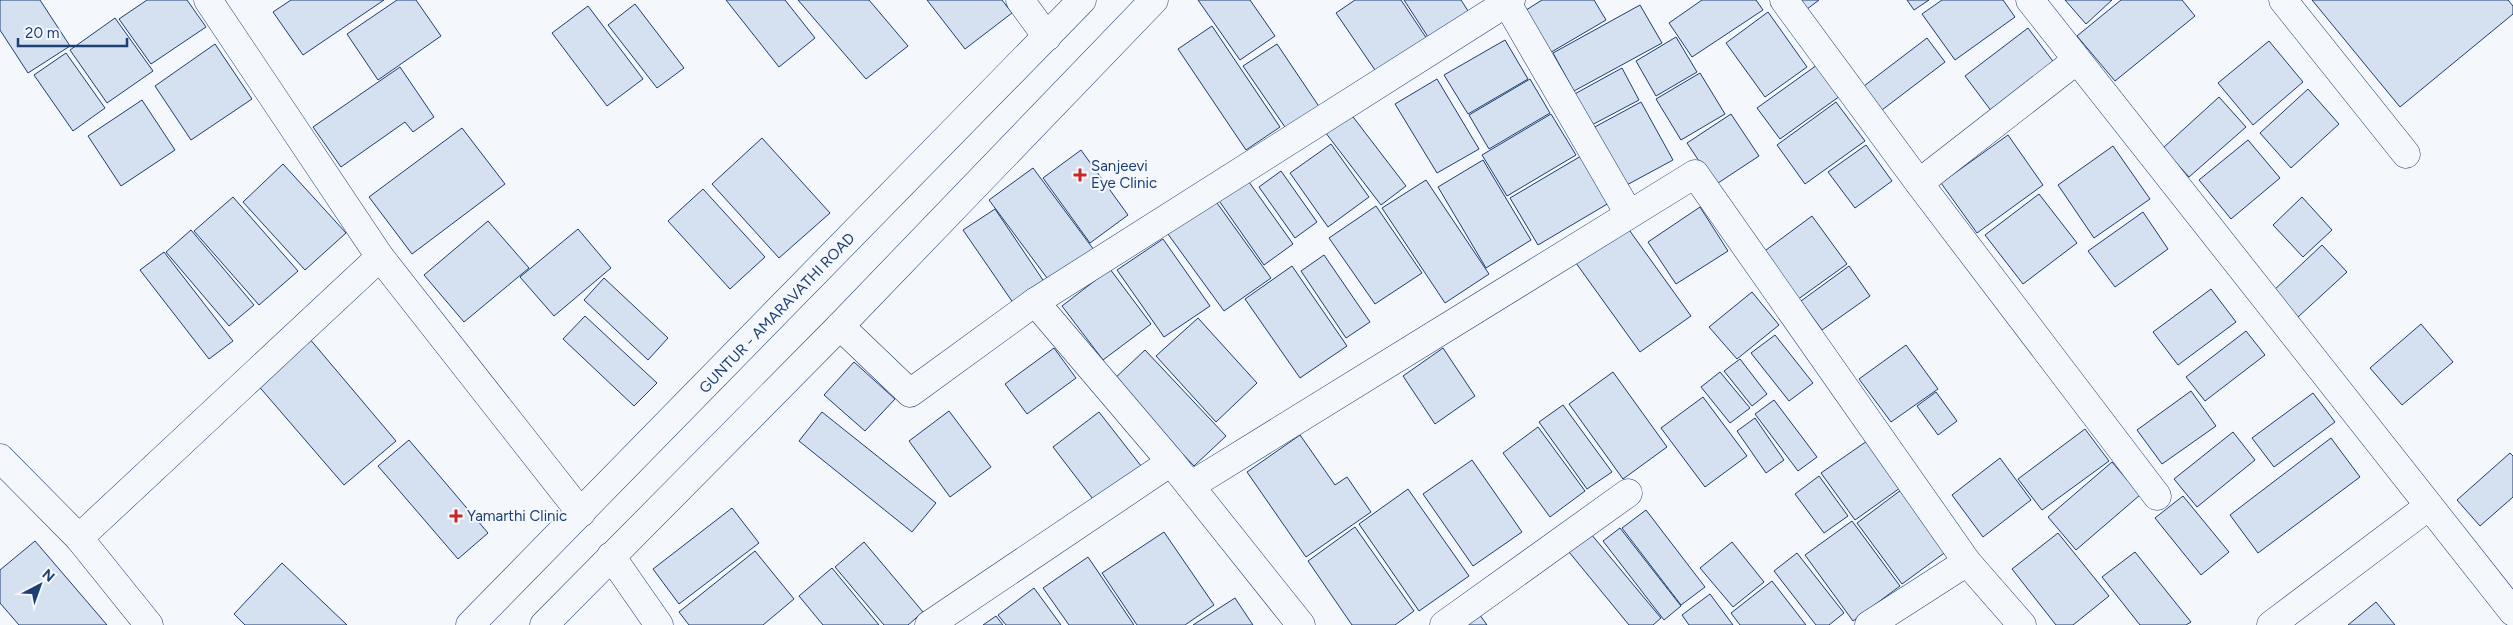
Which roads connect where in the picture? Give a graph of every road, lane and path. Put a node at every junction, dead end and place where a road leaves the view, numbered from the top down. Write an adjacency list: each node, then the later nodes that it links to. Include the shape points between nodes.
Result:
1 (208, 0): 14 (street)
2 (1020, 0): 9 (street)
3 (1082, 0): 9 (street, GUNTUR - AMARAVATHI ROAD)
4 (1154, 0): 16 (street)
5 (1784, 0): 12 (street)
6 (2030, 0): 10 (street)
7 (2283, 0): 11 (street)
8 (1509, 2): 13 (street); 15 (street)
9 (1047, 37): 23 (street, GUNTUR - AMARAVATHI ROAD)
10 (2077, 60): 12 (street); 22 (street)
11 (2406, 154)
12 (1919, 183): 21 (street)
13 (1629, 214): 19 (street); 26 (street, via 1695,174)
14 (380, 257): 23 (street); 24 (street)
15 (1035, 302): 16 (street, via 910,393); 18 (street)
16 (840, 326): 25 (street)
17 (0, 458): 24 (street)
18 (1171, 462): 19 (street); 32 (street)
19 (1190, 486): 33 (street)
20 (1628, 494): 34 (street)
21 (2157, 496)
22 (2429, 506): 27 (street); 37 (street)
23 (581, 513): 29 (street, GUNTUR - AMARAVATHI ROAD)
24 (79, 538): 28 (street)
25 (610, 556): 30 (street); 31 (street)
26 (1967, 562): 35 (street); 36 (street)
27 (2513, 612)
28 (148, 625)
29 (470, 625)
30 (544, 625)
31 (659, 625)
32 (929, 625)
33 (1301, 625)
34 (1444, 625)
35 (1869, 625)
36 (2022, 625)
37 (2271, 625)

